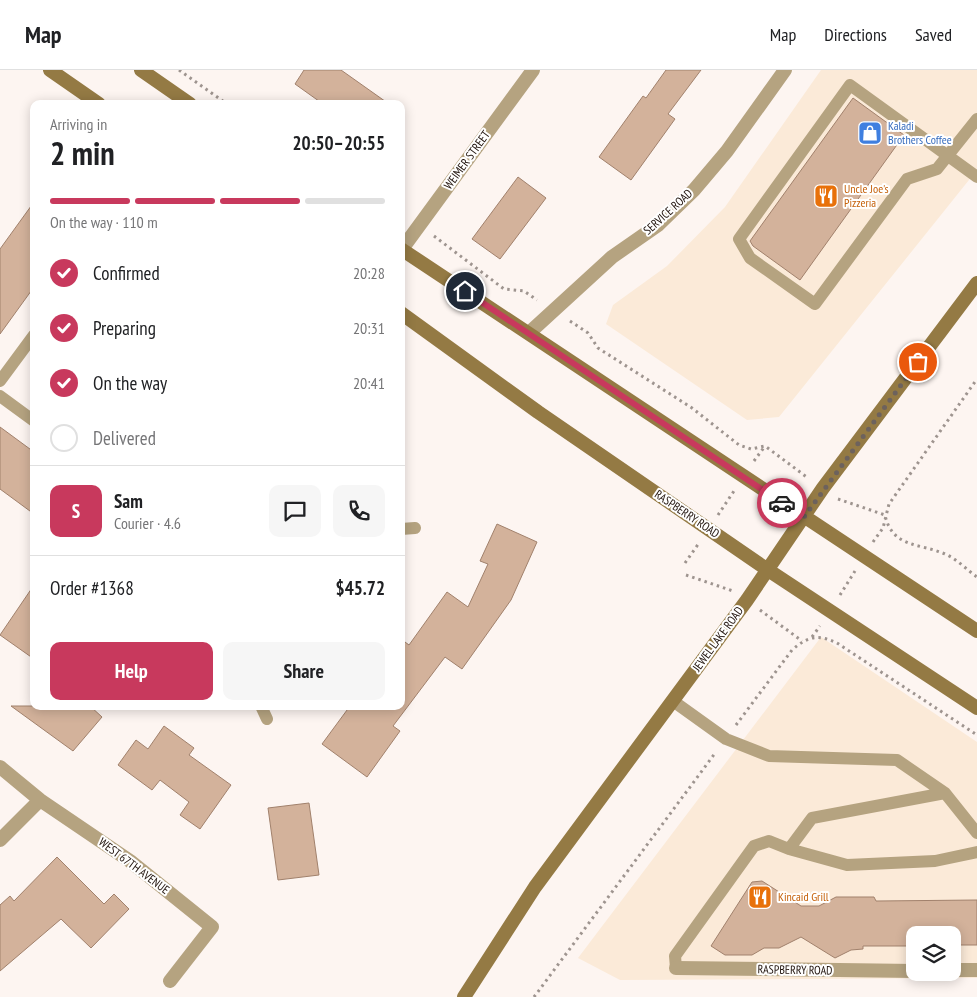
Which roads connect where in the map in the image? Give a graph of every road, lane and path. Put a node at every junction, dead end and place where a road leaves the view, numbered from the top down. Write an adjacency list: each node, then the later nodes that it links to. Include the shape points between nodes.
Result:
1 (50, 70): 6 (main road)
2 (141, 70): 7 (main road)
3 (179, 70): 8 (path)
4 (533, 70): 12 (street, WEIMER STREET)
5 (785, 70): 16 (street, SERVICE ROAD, via 727,151 694,190 658,225 612,257)
6 (94, 100)
7 (184, 100)
8 (221, 100)
9 (977, 119): 10 (lane)
10 (947, 155): 10 (lane, via 937,169 907,179 815,304 750,258 739,239 850,85); 11 (lane)
11 (977, 178)
12 (419, 226): 13 (street, WEIMER STREET); 16 (path, via 504,289 524,291)
13 (405, 245)
14 (405, 251): 18 (main road)
15 (977, 283): 26 (main road, JEWEL LAKE ROAD)
16 (553, 310): 18 (street, SERVICE ROAD); 24 (path, via 588,333 598,348 692,408 739,445 751,449)
17 (405, 316): 32 (main road, RASPBERRY ROAD)
18 (529, 333): 25 (main road)
19 (30, 340): 21 (lane)
20 (977, 379): 27 (path, via 897,491)
21 (0, 381)
22 (0, 396): 23 (lane)
23 (30, 418)
24 (765, 446): 25 (path); 26 (path)
25 (743, 476): 28 (main road); 32 (path)
26 (823, 488): 27 (path, via 836,498); 28 (main road, JEWEL LAKE ROAD)
27 (886, 515): 30 (path); 33 (path)
28 (804, 517): 34 (main road); 36 (main road, JEWEL LAKE ROAD)
29 (415, 528): 31 (lane)
30 (883, 528): 33 (path); 34 (path)
31 (405, 529)
32 (709, 530): 35 (path); 36 (main road, RASPBERRY ROAD)
33 (893, 534): 37 (path, via 946,555)
34 (865, 556): 38 (path); 39 (main road)
35 (685, 563)
36 (768, 570): 38 (main road, RASPBERRY ROAD); 41 (main road, JEWEL LAKE ROAD)
37 (977, 577)
38 (830, 611): 40 (path); 42 (main road, RASPBERRY ROAD)
39 (977, 631)
40 (812, 638): 45 (path, via 825,637 837,643); 46 (path, via 802,641 792,650)
41 (673, 701): 46 (lane); 59 (main road, JEWEL LAKE ROAD, via 535,887)
42 (977, 708)
43 (263, 710): 44 (lane)
44 (267, 719)
45 (977, 735)
46 (726, 739): 48 (lane, via 769,756 897,760); 60 (path)
47 (0, 767): 49 (street, WEST 67TH AVENUE)
48 (945, 793): 50 (lane); 52 (lane, via 812,818)
49 (40, 800): 51 (street); 58 (street, WEST 67TH AVENUE, via 130,861 212,927)
50 (977, 833)
51 (0, 840)
52 (789, 849): 53 (lane, via 847,865 935,860); 54 (lane, via 769,841 754,846 675,956)
53 (977, 852)
54 (676, 968): 57 (street, RASPBERRY ROAD)
55 (961, 970): 56 (street)
56 (977, 970)
57 (906, 971)
58 (170, 981)
59 (464, 997)
60 (534, 997)

